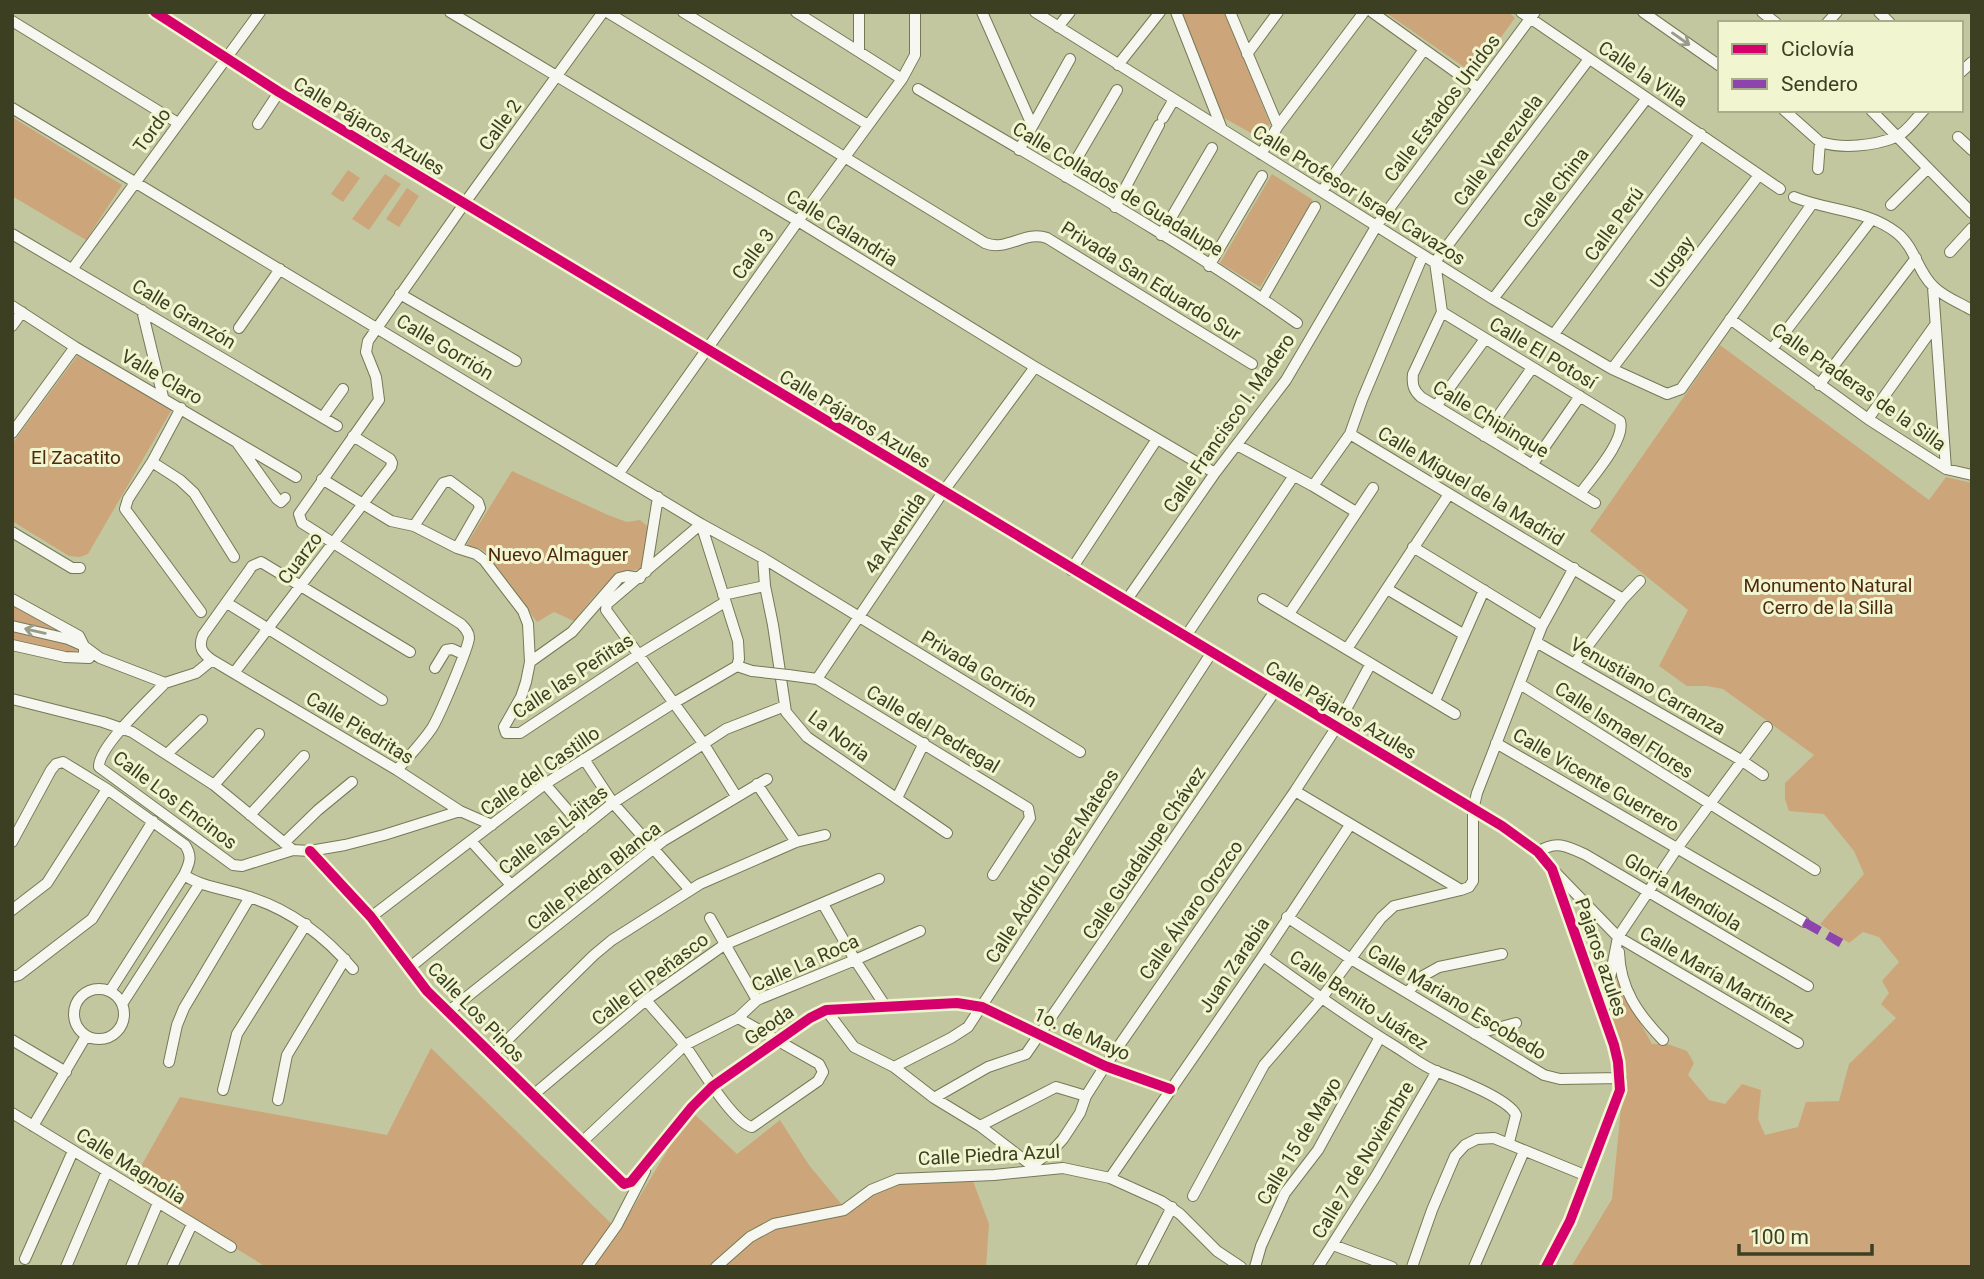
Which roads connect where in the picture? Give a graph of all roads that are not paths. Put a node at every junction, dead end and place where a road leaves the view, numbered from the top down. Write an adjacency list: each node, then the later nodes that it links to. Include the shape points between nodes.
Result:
1 (155, 12): 25 (street, Calle Pájaros Azules)
2 (260, 12): 25 (street, Tordo)
3 (450, 12): 30 (street, Calle Calandria)
4 (605, 12): 30 (street, Calle 2); 56 (street, Privada San Eduardo Sur)
5 (682, 12): 44 (street)
6 (859, 12): 22 (street)
7 (915, 12): 31 (street, Calle 3, via 915,55)
8 (982, 12): 45 (street)
9 (1034, 12): 21 (street, Calle Profesor Israel Cavazos)
10 (1070, 12): 21 (street)
11 (1160, 12): 28 (street)
12 (1176, 12): 47 (street)
13 (1230, 12): 24 (street)
14 (1278, 12): 24 (street)
15 (1364, 12): 46 (street)
16 (1372, 12): 23 (street)
17 (1643, 12): 29 (street, one-way to 29)
18 (799, 13): 22 (street)
19 (1529, 14): 27 (street, Calle la Villa); 32 (street, Calle Estados Unidos)
20 (12, 21): 42 (street)
21 (1059, 27): 28 (street, Calle Profesor Israel Cavazos)
22 (859, 51): 31 (street)
23 (1423, 51): 32 (street); 64 (street)
24 (1247, 54): 46 (street)
25 (227, 57): 35 (street, Calle Pájaros Azules); 42 (street, Tordo)
26 (1070, 59): 45 (street)
27 (1589, 59): 36 (street, Calle la Villa); 81 (street, Calle Venezuela)
28 (1118, 65): 37 (street, Calle Profesor Israel Cavazos)
29 (1718, 65)
30 (557, 77): 66 (street, Calle 2); 73 (street, Calle Calandria)
31 (902, 79): 44 (street, Calle 3)
32 (1478, 88): 74 (street, Calle Estados Unidos)
33 (918, 89): 53 (street, Calle Collados de Guadalupe)
34 (1117, 90): 61 (street)
35 (279, 92): 43 (street); 66 (street, Calle Pájaros Azules)
36 (1647, 98): 48 (street, Calle la Villa); 88 (street, Calle China)
37 (1173, 100): 47 (street, Calle Profesor Israel Cavazos); 69 (street)
38 (12, 108): 62 (street, Calle Gorrión)
39 (1786, 112): 51 (street)
40 (1873, 112): 50 (street)
41 (1922, 112): 50 (street)
42 (178, 123): 62 (street, Tordo)
43 (258, 124)
44 (868, 125): 56 (street, Calle 3)
45 (1032, 125): 53 (street)
46 (1278, 126): 55 (street)
47 (1222, 130): 55 (street, Calle Profesor Israel Cavazos)
48 (1701, 134): 59 (street, Calle la Villa); 100 (street, Calle Perú)
49 (1958, 136): 54 (street)
50 (1898, 137): 51 (street, via 1851,147); 57 (street)
51 (1819, 142): 58 (street)
52 (1212, 148): 77 (street)
53 (1019, 150): 61 (street, Calle Collados de Guadalupe)
54 (1972, 150)
55 (1261, 154): 64 (street, Calle Profesor Israel Cavazos)
56 (845, 158): 73 (street, Calle 3); 106 (street, Privada San Eduardo Sur, via 991,245 1033,234 1047,237)
57 (1928, 168): 68 (street); 71 (street)
58 (1818, 169)
59 (1759, 175): 63 (street, Calle la Villa); 109 (street, Urugay)
60 (1262, 176): 82 (street)
61 (1066, 177): 69 (street, Calle Collados de Guadalupe)
62 (136, 181): 83 (street, Tordo); 84 (street, Calle Gorrión)
63 (1780, 188)
64 (1322, 191): 74 (street, Calle Profesor Israel Cavazos)
65 (1794, 197): 67 (street)
66 (464, 204): 86 (street, Calle 2); 104 (street, Calle Pájaros Azules)
67 (1812, 204): 72 (street); 94 (street)
68 (1891, 205)
69 (1115, 207): 77 (street, Calle Collados de Guadalupe)
70 (1315, 207): 87 (street)
71 (1972, 213)
72 (1871, 219): 80 (street, via 1899,234); 103 (street)
73 (798, 221): 104 (street, Calle 3); 107 (street, Calle Calandria)
74 (1377, 225): 79 (street, Calle Profesor Israel Cavazos); 125 (street, Calle Francisco I. Madero, via 1286,380)
75 (1972, 228): 78 (street)
76 (12, 234): 83 (street, Calle Granzón)
77 (1161, 235): 82 (street, Calle Collados de Guadalupe)
78 (1950, 253)
79 (1423, 255): 81 (street, Calle Profesor Israel Cavazos); 120 (street)
80 (1916, 258): 85 (street); 110 (street)
81 (1435, 262): 88 (street, Calle Profesor Israel Cavazos); 93 (street)
82 (1209, 265): 87 (street, Calle Collados de Guadalupe)
83 (73, 268): 90 (street, Calle Granzón)
84 (280, 269): 98 (street, Calle Gorrión); 99 (street)
85 (1933, 287): 91 (street); 96 (street)
86 (400, 294): 98 (street, Calle 2); 105 (street)
87 (1262, 299): 95 (street, Calle Collados de Guadalupe)
88 (1493, 299): 100 (street, Calle Profesor Israel Cavazos)
89 (12, 306): 92 (street, Valle Claro)
90 (142, 310): 113 (street); 116 (street, Calle Granzón)
91 (1972, 310)
92 (22, 312): 97 (street); 102 (street, Valle Claro)
93 (1442, 312): 101 (street, Calle El Potosí); 114 (street, Calle Chipinque, via 1412,381 1416,393)
94 (1730, 319): 103 (street, Calle Praderas de la Silla); 109 (street, Calle Profesor Israel Cavazos, via 1681,390 1672,394)
95 (1297, 323)
96 (1936, 325): 117 (street); 128 (street)
97 (12, 326)
98 (377, 327): 121 (street, via 366,347 379,400); 129 (street, Calle Gorrión)
99 (239, 328)
100 (1555, 334): 109 (street, Calle Profesor Israel Cavazos)
101 (1485, 339): 108 (street, Calle El Potosí); 114 (street)
102 (75, 347): 113 (street, Valle Claro); 119 (street)
103 (1772, 349): 110 (street, Calle Praderas de la Silla)
104 (706, 350): 129 (street, Calle 3); 137 (street, Calle Pájaros Azules)
105 (516, 361)
106 (1252, 364)
107 (1035, 367): 123 (street, Calle Calandria); 137 (street, 4a Avenida)
108 (1532, 368): 112 (street, Calle El Potosí); 122 (street)
109 (1612, 369)
110 (1819, 384): 117 (street, Calle Praderas de la Silla)
111 (343, 389): 116 (street)
112 (1580, 396): 127 (street); 139 (street, Calle El Potosí, via 1617,417 1622,426 1619,439)
113 (163, 397): 115 (street, Valle Claro)
114 (1437, 405): 122 (street, Calle Chipinque)
115 (181, 408): 124 (street, Valle Claro); 126 (street)
116 (323, 417): 118 (street, Calle Granzón)
117 (1868, 419): 128 (street, Calle Praderas de la Silla)
118 (337, 426)
119 (12, 433)
120 (1350, 434): 135 (street); 138 (street, Calle Miguel de la Madrid)
121 (353, 436): 134 (street); 143 (street, Cuarzo, via 393,463)
122 (1484, 436): 127 (street, Calle Chipinque)
123 (1157, 439): 130 (street, Calle Calandria); 155 (street)
124 (235, 440): 132 (street, Valle Claro); 141 (street)
125 (1237, 445): 130 (street, Calle Francisco I. Madero); 133 (street)
126 (152, 461): 151 (street, via 194,493); 168 (street, via 125,509)
127 (1532, 465): 139 (street, Calle Chipinque)
128 (1946, 469): 131 (street, Calle Praderas de la Silla)
129 (619, 473): 140 (street, Calle Gorrión)
130 (1215, 473): 166 (street, Calle Francisco I. Madero)
131 (1972, 475)
132 (296, 477)
133 (1293, 477): 135 (street); 175 (street)
134 (322, 480): 143 (street); 148 (street, via 298,518)
135 (1313, 486): 144 (street)
136 (1374, 488): 144 (street)
137 (943, 492): 155 (street, Calle Pájaros Azules); 170 (street, 4a Avenida)
138 (1449, 494): 149 (street); 153 (street, Calle Miguel de la Madrid)
139 (1580, 494): 142 (street, Calle Chipinque)
140 (658, 497): 145 (street, Calle Gorrión); 156 (street)
141 (283, 500)
142 (1595, 503)
143 (363, 505): 146 (street, via 391,521); 148 (street, Cuarzo)
144 (1356, 512): 169 (street)
145 (701, 524): 152 (street, Calle Gorrión); 156 (street); 163 (street)
146 (414, 526): 150 (street); 150 (street, via 447,481 480,508)
147 (12, 531): 154 (street)
148 (333, 544): 158 (street, Cuarzo); 182 (street, via 466,628 469,637)
149 (1413, 547): 160 (street); 161 (street)
150 (457, 548): 187 (street, via 484,561 523,611)
151 (234, 557)
152 (763, 558): 159 (street); 170 (street, Calle Gorrión)
153 (1574, 568): 165 (street, Calle Miguel de la Madrid); 172 (street)
154 (80, 569)
155 (1071, 570): 166 (street, Calle Pájaros Azules)
156 (643, 575): 183 (street, via 605,608); 187 (street, via 619,578 572,632)
157 (1640, 581): 165 (street)
158 (301, 585): 167 (street, via 261,562 253,566); 173 (street, Cuarzo); 180 (street)
159 (765, 586): 163 (street, Calle las Peñitas); 201 (street, La Noria)
160 (1387, 589): 174 (street); 179 (street)
161 (1484, 590): 172 (street); 174 (street)
162 (12, 598): 178 (street, via 73,631)
163 (724, 598): 183 (street, Calle las Peñitas); 190 (street, via 738,641)
164 (1263, 599): 169 (street)
165 (1623, 599): 188 (street)
166 (1126, 601): 175 (street, Calle Pájaros Azules)
167 (227, 603): 173 (street); 186 (street, Calle Piedritas, via 203,635 201,648)
168 (201, 612)
169 (1289, 614): 179 (street)
170 (859, 617): 193 (street, 4a Avenida); 211 (street, Privada Gorrión)
171 (12, 626): 178 (street, one-way to 171)
172 (1542, 626): 176 (street)
173 (268, 629): 192 (street, Cuarzo); 198 (street)
174 (1463, 634): 199 (street)
175 (1186, 636): 181 (street, Calle Pájaros Azules)
176 (1536, 642): 188 (street, Venustiano Carranza); 195 (street)
177 (12, 646): 185 (street)
178 (84, 646): 184 (street); 185 (street)
179 (1347, 649): 189 (street)
180 (410, 652)
181 (1212, 652): 196 (street, Calle Pájaros Azules); 286 (street, Calle Adolfo López Mateos)
182 (463, 654): 191 (street, via 446,650); 216 (street, via 432,729)
183 (638, 655): 187 (street, Calle las Peñitas, via 520,733 509,735 504,727 521,697); 200 (street)
184 (100, 657): 185 (street); 194 (street)
185 (85, 658)
186 (212, 660): 192 (street, Calle Piedritas); 194 (street, via 196,673)
187 (530, 662)
188 (1575, 663): 215 (street, Venustiano Carranza)
189 (1370, 665): 199 (street); 206 (street, Calle Álvaro Orozco)
190 (737, 666): 193 (street, bridge); 200 (street, Calle del Castillo)
191 (435, 668)
192 (234, 673): 216 (street, Calle Piedritas)
193 (817, 679): 209 (street, Calle del Pedregal)
194 (165, 683): 205 (street, Calle Los Encinos)
195 (1520, 684): 210 (street); 229 (street, Calle Ismael Flores)
196 (1275, 691): 206 (street, Calle Pájaros Azules); 293 (street, Calle Guadalupe Chávez)
197 (12, 699): 205 (street)
198 (382, 700)
199 (1435, 701): 202 (street)
200 (672, 704): 208 (street); 214 (street, Calle del Castillo)
201 (785, 706): 208 (street, Calle las Lajitas); 226 (street, La Noria, via 789,718 807,737)
202 (1455, 714)
203 (202, 720): 212 (street)
204 (1767, 727): 215 (street)
205 (122, 728): 212 (street); 245 (street, Calle Los Encinos, via 99,760 100,770 233,865)
206 (1336, 728): 224 (street, Calle Álvaro Orozco); 230 (street, Calle Pájaros Azules)
207 (259, 734): 222 (street)
208 (703, 743): 225 (street); 228 (street, Calle las Lajitas)
209 (924, 743): 226 (street); 252 (street, Calle del Pedregal, via 1030,811)
210 (1496, 743): 230 (street); 244 (street, Calle Vicente Guerrero)
211 (1080, 752)
212 (167, 754): 222 (street)
213 (304, 756): 232 (street)
214 (584, 759): 220 (street, Calle del Castillo); 228 (street)
215 (1741, 761): 217 (street, Venustiano Carranza); 229 (street)
216 (397, 770): 227 (street, Calle Piedritas)
217 (1762, 775)
218 (767, 779): 221 (street, Calle Piedra Blanca)
219 (352, 782): 243 (street)
220 (545, 784): 235 (street, Calle del Castillo); 237 (street)
221 (757, 784): 225 (street, Calle Piedra Blanca); 242 (street)
222 (214, 785): 232 (street)
223 (107, 789): 234 (street); 241 (street, via 60,762 51,770); 261 (street, via 47,883)
224 (1295, 791): 236 (street); 303 (street, Calle Álvaro Orozco)
225 (736, 796): 246 (street, Calle Piedra Blanca)
226 (897, 798): 238 (street, La Noria)
227 (445, 801): 231 (street, Calle Piedritas); 233 (street)
228 (613, 803): 237 (street, Calle las Lajitas); 246 (street)
229 (1709, 805): 244 (street); 250 (street, Calle Ismael Flores)
230 (1474, 810): 248 (street, Calle Pájaros Azules); 257 (street, via 1475,874 1469,887)
231 (460, 811): 233 (street); 235 (street, Calle Piedritas)
232 (250, 815): 243 (street)
233 (441, 817): 247 (street)
234 (152, 821): 251 (street, via 186,845 190,862); 277 (street, via 92,919)
235 (492, 825): 240 (street, Calle del Castillo)
236 (1350, 825): 257 (street); 264 (street, Juan Zarabia)
237 (583, 828): 255 (street, Calle las Lajitas)
238 (947, 833)
239 (825, 835): 242 (street)
240 (471, 841): 255 (street); 262 (street, Calle del Castillo)
241 (12, 842)
242 (796, 842): 256 (street)
243 (284, 843): 245 (street)
244 (1678, 847): 258 (street); 265 (street, Calle Vicente Guerrero)
245 (293, 850): 247 (street)
246 (652, 850): 256 (street); 288 (street, Calle Piedra Blanca)
247 (310, 852): 262 (street, Calle Los Pinos)
248 (1538, 852): 249 (street, Pajaros azules); 258 (street, Gloria Mendiola, via 1565,845)
249 (1552, 869): 268 (street, Calle María Martínez); 289 (street, Pajaros azules)
250 (1815, 870)
251 (184, 875): 254 (street); 279 (street)
252 (993, 876)
253 (879, 879): 260 (street, Calle El Peñasco)
254 (200, 883): 259 (street); 284 (street)
255 (511, 885): 275 (street, Calle las Lajitas)
256 (691, 890): 301 (street, via 612,940)
257 (1461, 890): 273 (street, via 1394,906)
258 (1647, 891): 268 (street); 278 (street, Gloria Mendiola)
259 (250, 897): 266 (street); 302 (street, via 184,1007)
260 (823, 904): 269 (street, Calle El Peñasco); 274 (street)
261 (12, 910)
262 (371, 917): 275 (street, Calle Los Pinos)
263 (710, 918): 269 (street)
264 (1287, 918): 271 (street, Juan Zarabia); 273 (street, Calle Mariano Escobedo)
265 (1804, 922)
266 (306, 924): 272 (street); 310 (street, via 237,1034)
267 (920, 931): 274 (street, Calle La Roca)
268 (1617, 939): 289 (street); 297 (street, via 1630,1000); 299 (street, Calle María Martínez)
269 (724, 945): 282 (street, Calle El Peñasco); 283 (street)
270 (1502, 954): 280 (street, via 1439,967 1421,977)
271 (1263, 956): 281 (street, Calle Benito Juárez); 309 (street, Juan Zarabia)
272 (345, 959): 276 (street); 314 (street, via 287,1055)
273 (1351, 959): 280 (street, Calle Mariano Escobedo); 281 (street)
274 (855, 960): 283 (street, Calle La Roca); 285 (street)
275 (409, 968): 288 (street, Calle Los Pinos)
276 (354, 969)
277 (12, 977)
278 (1808, 986)
279 (110, 991): 284 (street); 294 (street, via 92,989 77,1001 74,1019)
280 (1408, 992): 292 (street, Calle Mariano Escobedo)
281 (1321, 999): 295 (street, Calle Benito Juárez); 328 (street, via 1264,1065)
282 (646, 1000): 300 (street); 311 (street, Calle El Peñasco)
283 (757, 1000): 290 (street, Calle La Roca)
284 (122, 1004): 294 (street, via 123,1023 118,1031 102,1039)
285 (886, 1007): 286 (street, Geoda, via 957,1003); 287 (street, Geoda)
286 (982, 1007): 293 (street, 1o. de Mayo); 304 (street, Calle Adolfo López Mateos, via 960,1033)
287 (825, 1010): 298 (street, Geoda); 304 (street, via 853,1047)
288 (449, 1011): 301 (street, Calle Los Pinos)
289 (1603, 1015): 307 (street, Pajaros azules)
290 (738, 1018): 298 (street); 300 (street, Calle La Roca)
291 (1516, 1023): 292 (street)
292 (1475, 1034): 307 (street, Calle Mariano Escobedo, via 1551,1078)
293 (1041, 1035): 303 (street, 1o. de Mayo); 313 (street, Calle Guadalupe Chávez, via 1024,1056 988,1067)
294 (86, 1036): 306 (street)
295 (1380, 1037): 305 (street, Calle Benito Juárez); 342 (street, Calle 15 de Mayo, via 1318,1150 1285,1193)
296 (12, 1040): 306 (street)
297 (1663, 1040)
298 (776, 1041): 308 (street, Geoda); 308 (street, via 819,1064 822,1072 818,1081 757,1126 743,1124)
299 (1798, 1043)
300 (685, 1045): 308 (street); 318 (street, Calle La Roca)
301 (493, 1054): 311 (street, Calle Los Pinos)
302 (169, 1062)
303 (1105, 1066): 309 (street, 1o. de Mayo); 312 (street, Calle Álvaro Orozco)
304 (894, 1067): 313 (street)
305 (1437, 1071): 319 (street, Calle Benito Juárez, via 1514,1110 1516,1121); 332 (street, Calle 7 de Noviembre)
306 (66, 1072): 316 (street)
307 (1620, 1078): 325 (street, via 1617,1101)
308 (713, 1086): 322 (street, Geoda)
309 (1170, 1089): 326 (street, Juan Zarabia)
310 (223, 1090)
311 (532, 1096): 318 (street, Calle Los Pinos)
312 (1086, 1096): 317 (street, via 1056,1087); 323 (street, Calle Álvaro Orozco, via 1063,1139)
313 (934, 1098): 317 (street)
314 (278, 1100)
315 (12, 1113): 316 (street, Calle Magnolia)
316 (33, 1126): 320 (street, Calle Magnolia)
317 (981, 1126): 323 (street)
318 (582, 1142): 327 (street, Calle Los Pinos)
319 (1509, 1142): 321 (street); 345 (street, via 1485,1137 1459,1150)
320 (73, 1150): 324 (street, Calle Magnolia); 334 (street)
321 (1524, 1151): 325 (street); 346 (street)
322 (651, 1158): 327 (street, Geoda); 338 (street, via 628,1207)
323 (1034, 1168): 326 (street, Calle Piedra Azul, via 1063,1167); 339 (street, Calle Piedra Azul, via 898,1179 870,1190 844,1210 774,1224 750,1237)
324 (107, 1171): 329 (street, Calle Magnolia); 335 (street)
325 (1587, 1176): 347 (street)
326 (1110, 1178): 330 (street, Calle Piedra Azul)
327 (628, 1184)
328 (1193, 1196)
329 (158, 1203): 331 (street, Calle Magnolia); 336 (street)
330 (1172, 1207): 340 (street); 341 (street, Calle Piedra Azul, via 1217,1251)
331 (192, 1224): 333 (street, Calle Magnolia); 337 (street)
332 (1333, 1245): 343 (street, Calle 7 de Noviembre); 344 (street)
333 (231, 1247)
334 (25, 1259)
335 (66, 1267)
336 (131, 1267)
337 (173, 1267)
338 (587, 1267)
339 (716, 1267)
340 (1141, 1267)
341 (1241, 1267)
342 (1255, 1267)
343 (1318, 1267)
344 (1392, 1267)
345 (1412, 1267)
346 (1474, 1267)
347 (1546, 1267)

